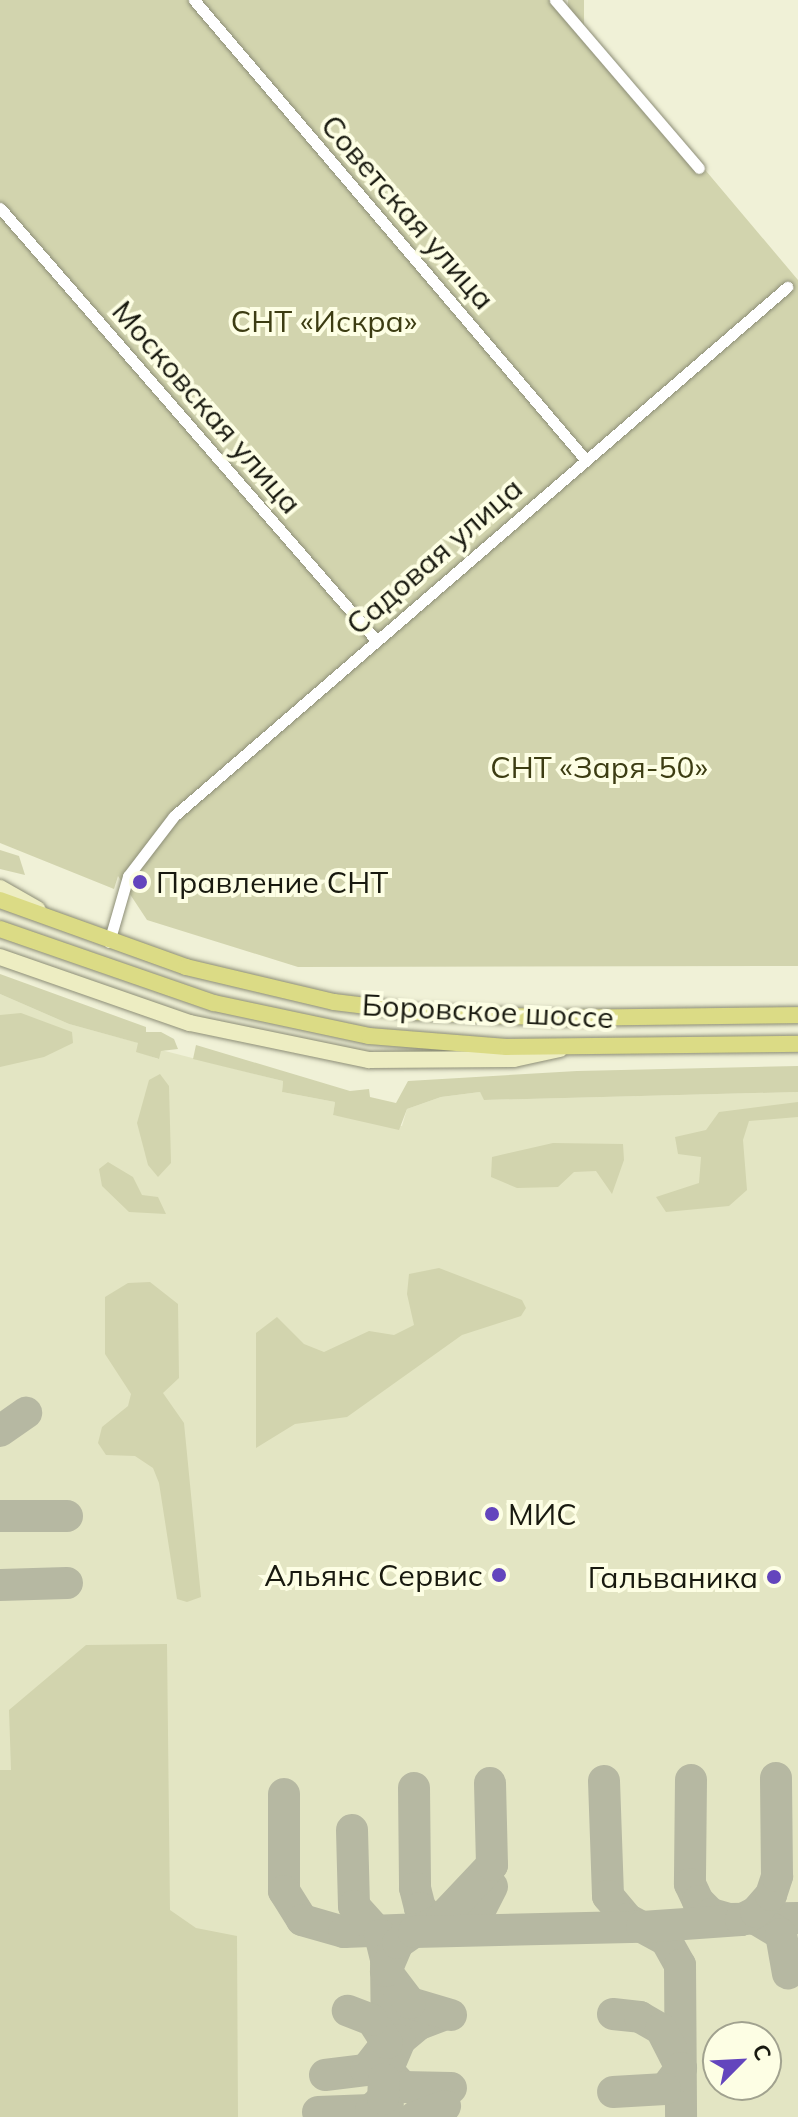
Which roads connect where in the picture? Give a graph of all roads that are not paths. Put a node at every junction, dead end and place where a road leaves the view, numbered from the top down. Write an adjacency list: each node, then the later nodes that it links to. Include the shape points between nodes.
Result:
1 (194, 0): 6 (street, Советская улица)
2 (555, 0): 3 (street)
3 (699, 168)
4 (0, 208): 7 (street, Московская улица)
5 (787, 287): 6 (street, Садовая улица)
6 (584, 458): 7 (street, Садовая улица)
7 (375, 639): 12 (street, Садовая улица, via 174,816 128,876)
8 (0, 888): 10 (main road)
9 (0, 900): 10 (main road, Боровское шоссе)
10 (55, 921): 12 (main road, Боровское шоссе)
11 (0, 929): 16 (main road, Боровское шоссе, via 170,990 279,1019 369,1036)
12 (109, 942): 14 (main road, Боровское шоссе, via 291,994 387,1009 563,1018)
13 (0, 957): 16 (main road, via 190,1023 394,1063 514,1059)
14 (798, 1015)
15 (798, 1044): 16 (main road, Боровское шоссе)
16 (565, 1047)

